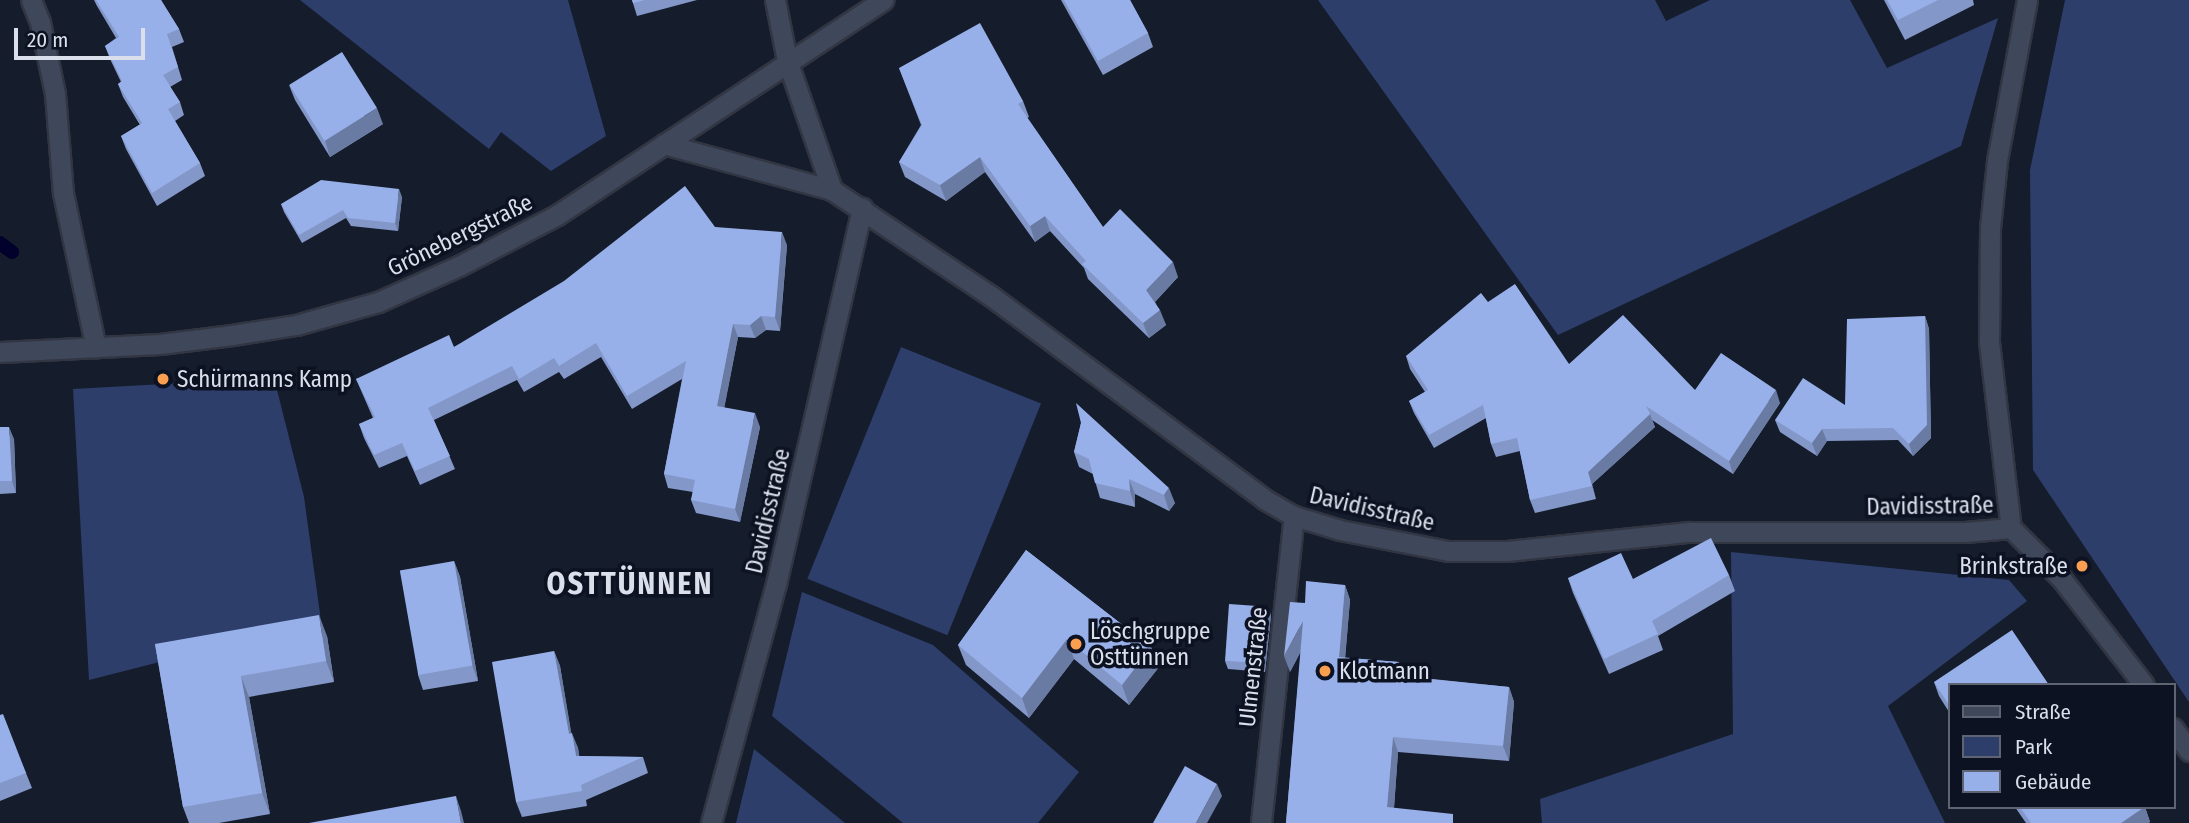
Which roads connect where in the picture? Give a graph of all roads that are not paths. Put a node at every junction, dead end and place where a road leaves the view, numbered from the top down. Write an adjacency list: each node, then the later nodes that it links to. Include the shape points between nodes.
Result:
1 (31, 0): 9 (street, via 55,94 63,193)
2 (775, 0): 5 (street)
3 (883, 0): 5 (street, Grönebergstraße)
4 (2028, 0): 12 (street, via 1997,162 1990,228 1989,342)
5 (787, 60): 6 (street, Grönebergstraße); 7 (street)
6 (664, 144): 7 (street, Davidisstraße); 9 (street, Grönebergstraße, via 557,215 378,302 245,333)
7 (832, 190): 8 (street, Davidisstraße)
8 (862, 208): 11 (street, Davidisstraße); 16 (street, Davidisstraße, via 776,584)
9 (96, 348): 10 (street, Grönebergstraße)
10 (0, 352)
11 (1294, 516): 12 (street, Davidisstraße, via 1389,542 1448,551 1507,551 1689,532 1965,533); 17 (street, Ulmenstraße)
12 (2011, 528): 13 (street, via 2061,578)
13 (2142, 683)
14 (2175, 731): 15 (street)
15 (2189, 751)
16 (711, 823)
17 (1261, 823)

